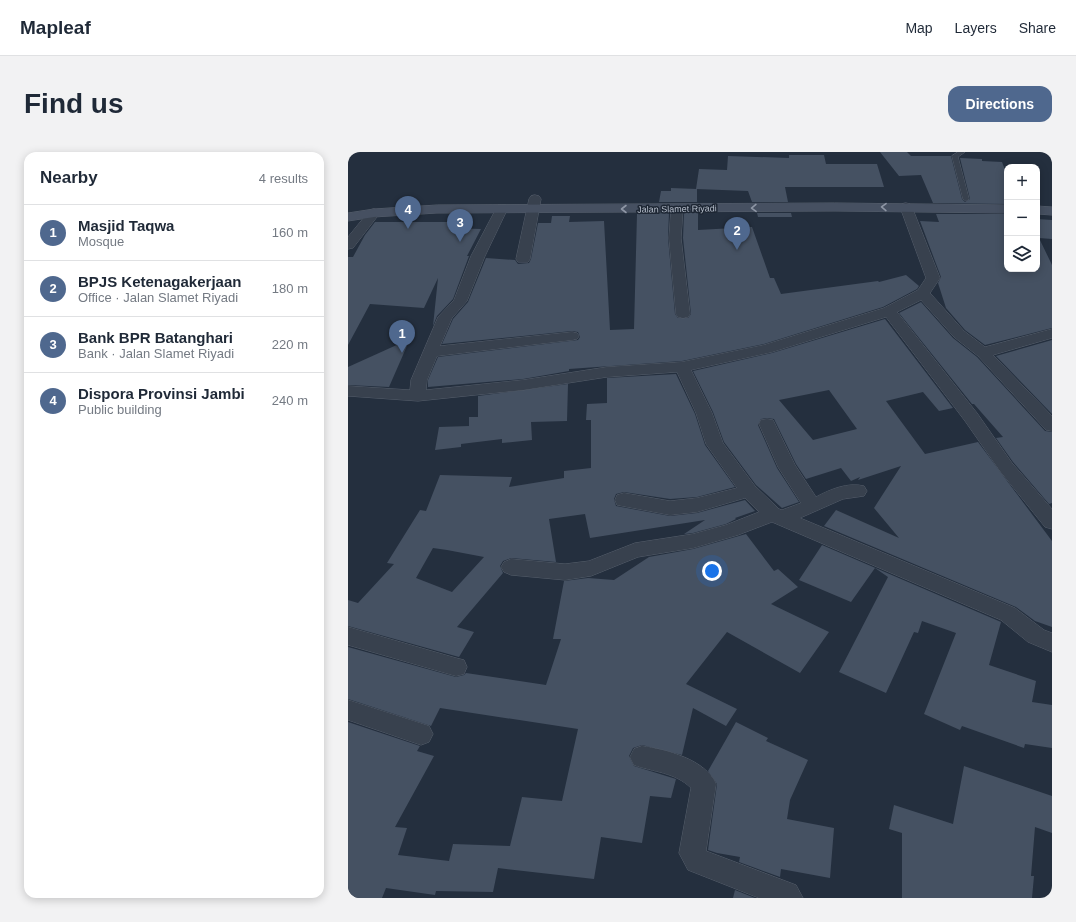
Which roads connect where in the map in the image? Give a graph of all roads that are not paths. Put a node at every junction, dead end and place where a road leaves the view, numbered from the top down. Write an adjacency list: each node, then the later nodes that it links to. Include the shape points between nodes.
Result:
1 (962, 152): 2 (lane, via 954,156)
2 (966, 199): 3 (main road, Jalan Slamet Riyadi); 6 (main road, Jalan Slamet Riyadi, via 848,196)
3 (1004, 200)
4 (1040, 202): 5 (main road)
5 (1052, 202)
6 (534, 204): 8 (main road, Jalan Slamet Riyadi, via 411,202); 9 (main road, Jalan Slamet Riyadi); 10 (main road, Jalan Slamet Riyadi, one-way to 6); 17 (street)
7 (906, 207): 10 (main road, Jalan Slamet Riyadi, one-way to 10); 11 (main road, Jalan Slamet Riyadi); 18 (street, via 933,278)
8 (348, 208)
9 (502, 208): 14 (main road, Jalan Slamet Riyadi); 23 (street, via 478,256 460,301 445,317)
10 (677, 209): 20 (street, via 675,238)
11 (1004, 209)
12 (1040, 210): 13 (main road)
13 (1052, 211)
14 (374, 213): 15 (main road, Jalan Slamet Riyadi); 16 (street)
15 (348, 217)
16 (348, 246)
17 (523, 259)
18 (923, 293): 19 (street); 24 (street, via 959,334)
19 (889, 311): 25 (street, via 767,349); 35 (street, via 1006,467)
20 (683, 314)
21 (1052, 334): 24 (street)
22 (572, 336): 23 (street)
23 (431, 352): 27 (street, via 419,380)
24 (983, 354): 29 (street)
25 (682, 367): 27 (street, via 607,372); 30 (street, via 704,413 715,444)
26 (348, 391): 27 (street)
27 (418, 396)
28 (767, 424): 33 (street, via 787,466)
29 (1052, 426)
30 (749, 491): 32 (street, via 697,505 670,508); 34 (street)
31 (858, 491): 33 (street, via 840,493)
32 (624, 500)
33 (813, 506): 34 (street)
34 (776, 516): 36 (street, via 693,541 635,550 591,568 565,572); 38 (street, via 1008,614 1036,636)
35 (1052, 522)
36 (511, 567)
37 (348, 636): 39 (street)
38 (1052, 642)
39 (456, 667)
40 (348, 710): 41 (street)
41 (421, 734)
42 (642, 758): 43 (street, via 661,760 693,773 704,784 692,853 698,861 786,895)
43 (788, 898)

